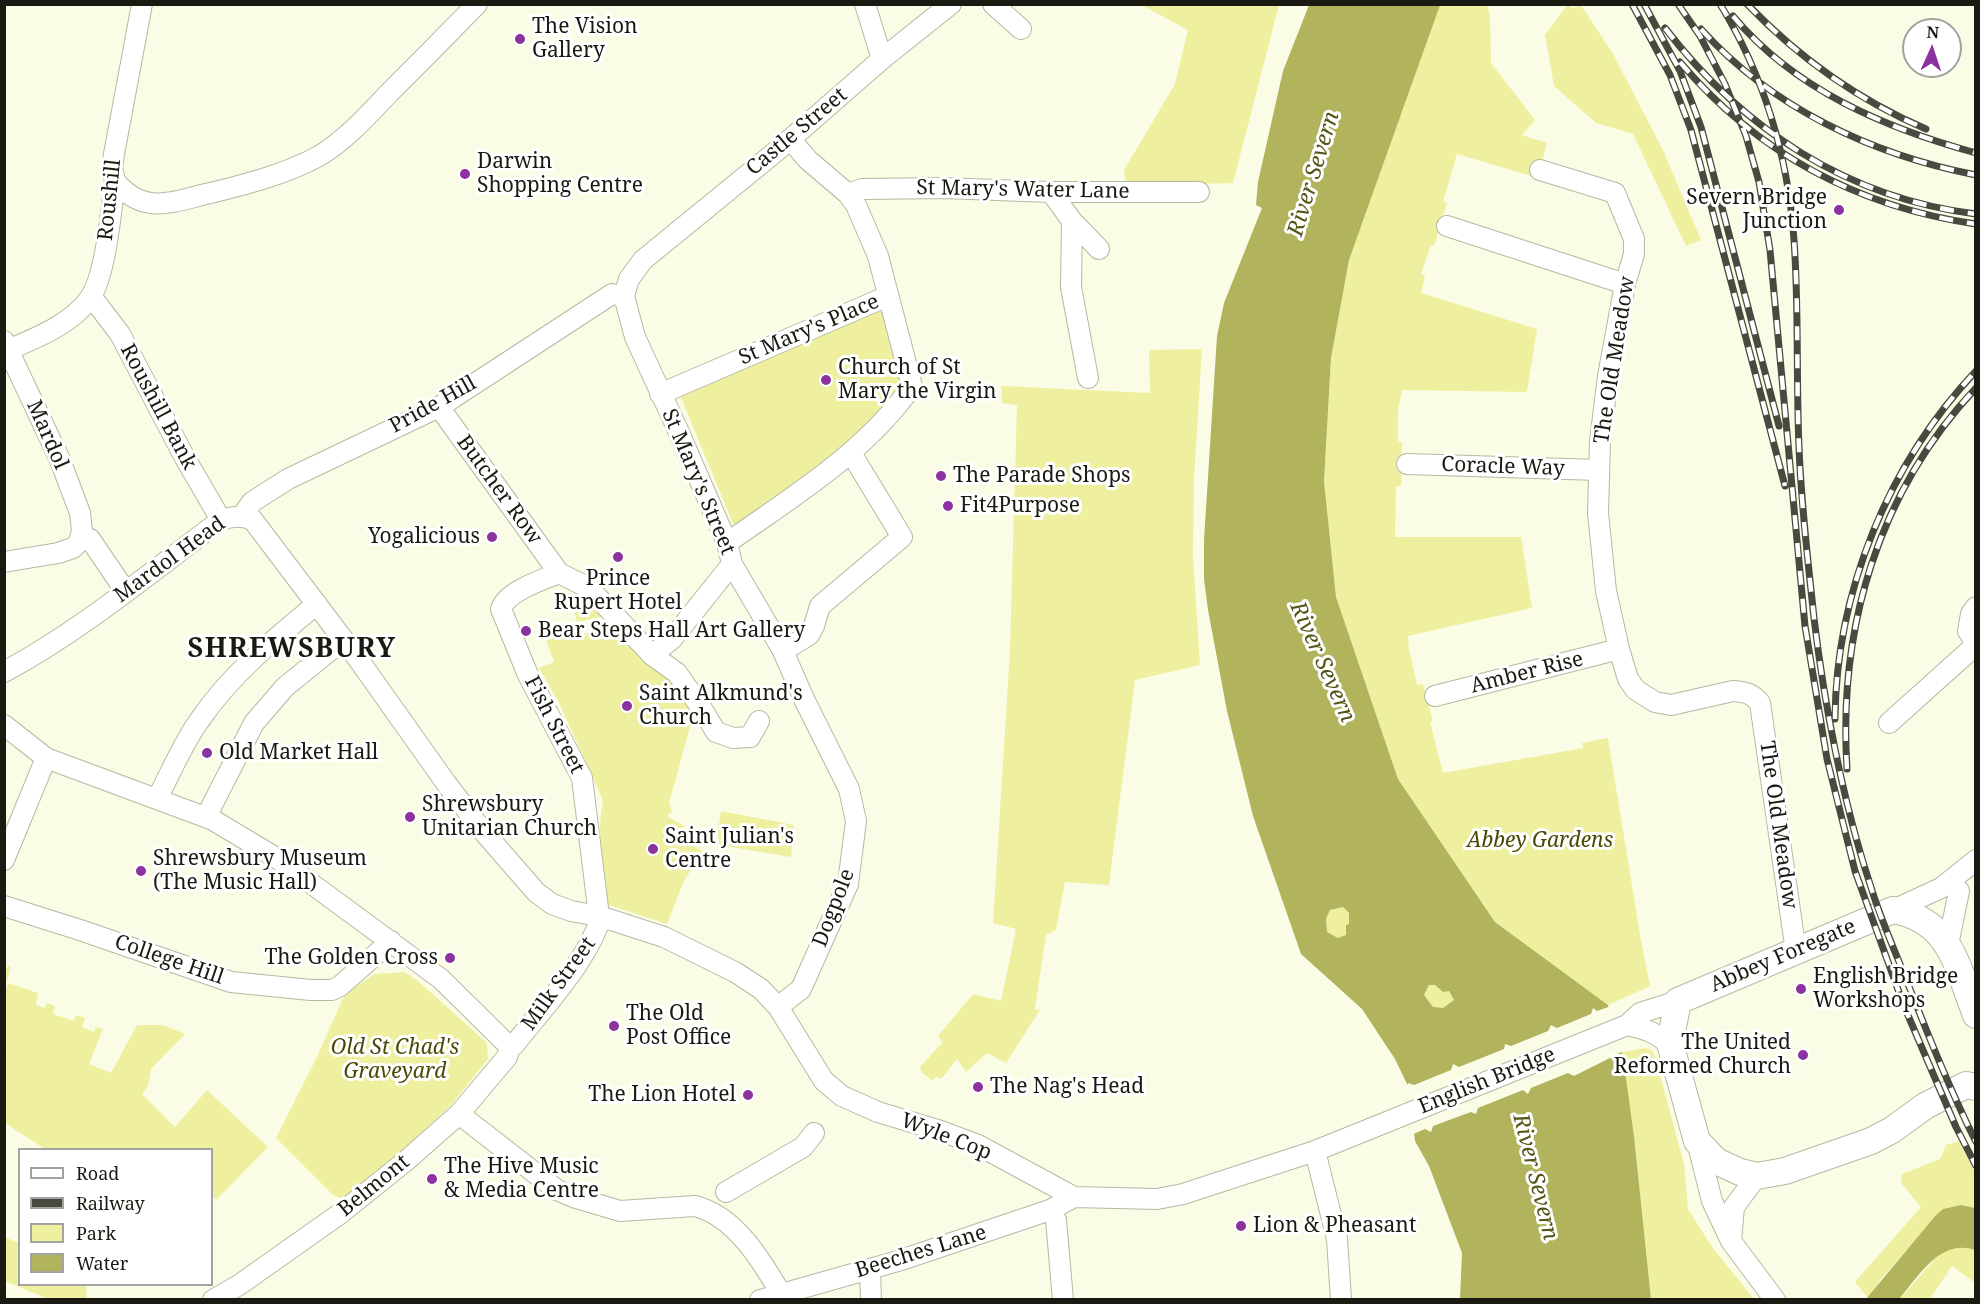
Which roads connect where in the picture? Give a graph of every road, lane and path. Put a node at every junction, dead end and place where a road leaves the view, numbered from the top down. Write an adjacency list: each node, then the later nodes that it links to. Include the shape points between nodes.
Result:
1 (142, 4): 10 (street, Roushill, via 114,154)
2 (477, 4): 10 (street, via 349,133 318,157 233,188 165,204 136,200)
3 (865, 4): 7 (street)
4 (951, 4): 7 (street, Castle Street)
5 (993, 4): 6 (street)
6 (1021, 29)
7 (882, 59): 8 (street, Castle Street)
8 (790, 139): 13 (street); 19 (street, Castle Street, via 643,260 629,279)
9 (1540, 170): 17 (street, The Old Meadow, via 1615,193 1634,239)
10 (115, 181): 18 (street, Roushill, via 102,263)
11 (1051, 192): 12 (street, St Mary's Water Lane); 13 (street, St Mary's Water Lane, via 942,188 862,189); 14 (street)
12 (1199, 192)
13 (848, 194): 20 (street, via 878,256)
14 (1071, 221): 16 (street); 22 (street, via 1071,287)
15 (1447, 226): 17 (street)
16 (1099, 249)
17 (1626, 284): 27 (street, The Old Meadow, via 1608,376)
18 (91, 296): 21 (street, Roushill, via 72,316 45,333); 29 (street, Roushill Bank, via 120,334)
19 (624, 296): 23 (street, St Mary's Street, via 635,337); 24 (street, Pride Hill, via 612,294)
20 (888, 296): 23 (street, St Mary's Place); 25 (street, St Mary's Place, via 912,386)
21 (6, 345): 30 (street, Mardol, via 60,460)
22 (1088, 378)
23 (660, 394): 31 (street, St Mary's Street)
24 (439, 407): 28 (street, Pride Hill, via 288,479 252,502); 34 (street, Butcher Row)
25 (851, 453): 31 (street, St Mary's Place); 41 (street, via 902,537 820,606 809,635)
26 (1407, 464): 27 (street, Coracle Way)
27 (1599, 470): 40 (street, The Old Meadow, via 1600,550)
28 (242, 516): 29 (street, Mardol Head); 36 (street, Wyle Cop, via 252,519)
29 (221, 520): 35 (street, Mardol Head)
30 (86, 535): 32 (street, via 73,548 58,554); 35 (street, Mardol)
31 (727, 543): 33 (street, St Mary's Street)
32 (4, 562)
33 (732, 564): 41 (street, St Mary's Street); 42 (street, via 672,639)
34 (554, 566): 42 (street, via 589,588); 57 (street, Fish Street, via 503,601 501,609 528,675 582,778)
35 (126, 591): 43 (street, Mardol Head, via 55,642)
36 (317, 604): 38 (street, Wyle Cop); 50 (street, via 222,690)
37 (1976, 608): 39 (street, via 1968,631)
38 (343, 640): 51 (street, via 285,687 254,723); 57 (street, Wyle Cop, via 446,783 536,892 572,911)
39 (1976, 645): 47 (street)
40 (1619, 649): 44 (street, Amber Rise); 60 (street, The Old Meadow, via 1628,679 1636,690 1655,702 1671,705 1733,691 1754,696 1760,703)
41 (783, 651): 45 (street, St Mary's Street)
42 (652, 655): 46 (street, via 678,673 716,732 750,738)
43 (4, 672)
44 (1435, 696)
45 (804, 699): 62 (street, Dogpole, via 849,789 856,821 855,839 848,884 801,989)
46 (759, 722)
47 (1889, 723)
48 (4, 725): 49 (street)
49 (46, 758): 50 (street); 52 (street)
50 (152, 797): 51 (street)
51 (210, 818): 58 (street, via 278,859)
52 (4, 860)
53 (1976, 860): 54 (street, Abbey Foregate)
54 (1959, 889): 56 (street, Abbey Foregate); 59 (street)
55 (4, 906): 58 (street, College Hill, via 231,982 311,990 340,986)
56 (1893, 910): 59 (main road, via 1907,912 1932,925); 60 (main road, Abbey Foregate)
57 (600, 917): 62 (street, Wyle Cop, via 664,937 735,972 761,988); 65 (street, Milk Street, via 596,934 576,965)
58 (391, 941): 65 (street, via 441,979)
59 (1948, 945): 63 (main road)
60 (1798, 949): 61 (main road, Abbey Foregate)
61 (1678, 1001): 64 (street, Abbey Foregate, via 1640,1013); 66 (main road)
62 (778, 1006): 76 (street, Wyle Cop, via 824,1081 842,1096 978,1145)
63 (1976, 1015)
64 (1625, 1025): 66 (street, via 1652,1032); 72 (street, English Bridge)
65 (510, 1047): 69 (street, Belmont, via 507,1057)
66 (1671, 1047): 73 (main road)
67 (1976, 1087): 70 (main road, via 1966,1085)
68 (1976, 1101): 70 (main road, via 1935,1117)
69 (459, 1114): 77 (street, via 557,1190 576,1198 620,1211 695,1206); 82 (street, Belmont, via 341,1213)
70 (1912, 1116): 75 (main road, via 1871,1141 1785,1171)
71 (814, 1133): 77 (street, via 803,1147)
72 (1346, 1137): 74 (street, Wyle Cop)
73 (1697, 1140): 75 (main road, via 1716,1161); 79 (street, via 1712,1201)
74 (1315, 1151): 76 (street, Wyle Cop, via 1157,1199); 85 (street, via 1336,1239)
75 (1757, 1176): 79 (street, via 1734,1207)
76 (1074, 1197): 80 (street, Beeches Lane, via 1050,1210)
77 (714, 1200): 81 (street, via 766,1269)
78 (1056, 1221): 84 (street)
79 (1731, 1241): 86 (street)
80 (870, 1269): 81 (street, Beeches Lane); 83 (street)
81 (768, 1297)
82 (213, 1299)
83 (871, 1299)
84 (1063, 1299)
85 (1341, 1299)
86 (1775, 1299)

